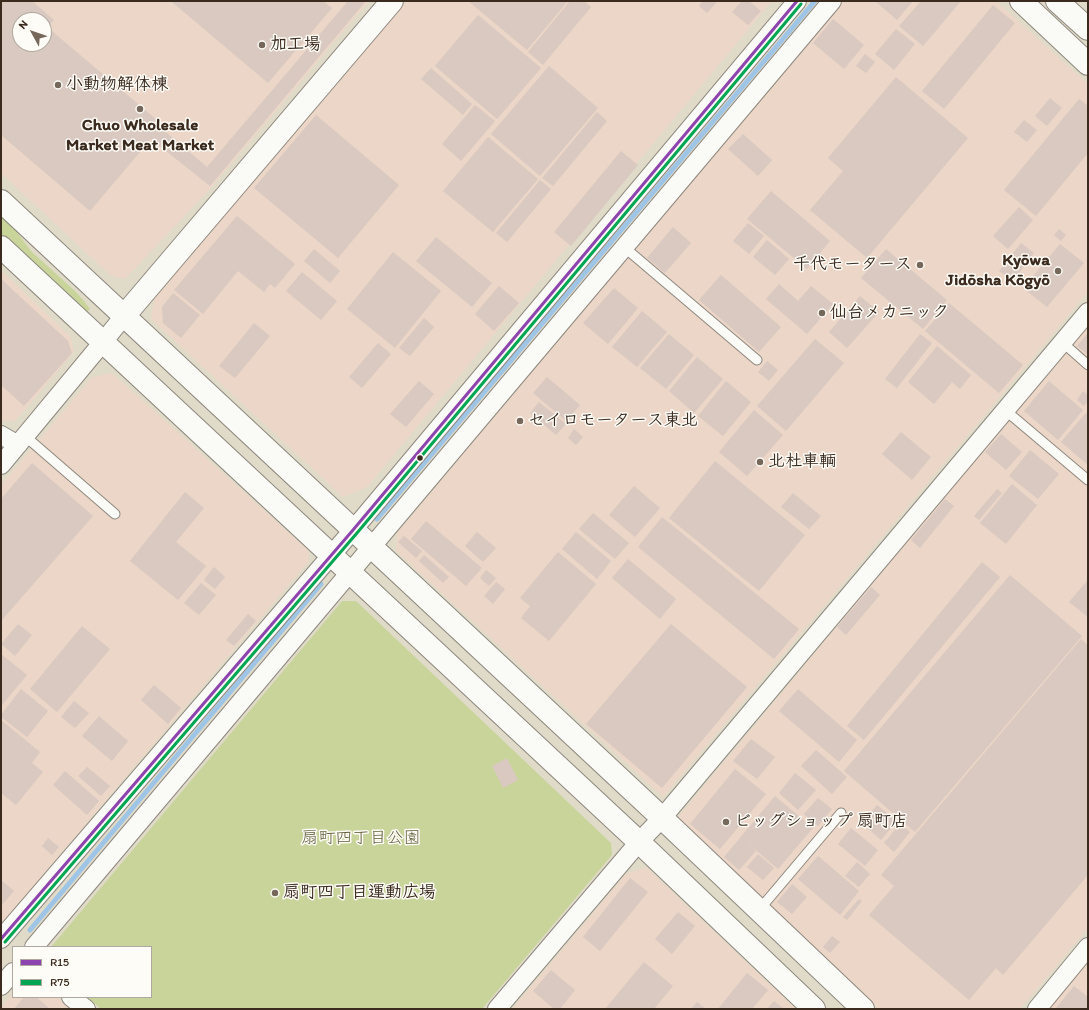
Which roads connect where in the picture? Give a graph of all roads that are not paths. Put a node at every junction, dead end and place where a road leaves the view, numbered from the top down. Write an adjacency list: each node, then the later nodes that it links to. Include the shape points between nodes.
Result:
1 (392, 1): 12 (street)
2 (797, 1): 23 (street)
3 (832, 1): 10 (street)
4 (1021, 1): 7 (street)
5 (1057, 1): 6 (street)
6 (1088, 29)
7 (1088, 64)
8 (1, 201): 12 (street)
9 (1, 247): 13 (street)
10 (624, 247): 15 (lane); 24 (street)
11 (1088, 312): 14 (street)
12 (124, 316): 13 (street); 23 (street)
13 (103, 342): 19 (street); 25 (street)
14 (1062, 342): 16 (lane); 17 (street)
15 (757, 360)
16 (1088, 365)
17 (1005, 410): 21 (lane); 28 (street)
18 (1, 435): 19 (street)
19 (22, 440): 20 (street); 22 (lane)
20 (1, 465)
21 (1088, 480)
22 (115, 514)
23 (353, 530): 24 (street); 25 (street)
24 (371, 546): 26 (street); 28 (street)
25 (330, 555): 26 (street); 31 (street)
26 (350, 573): 29 (street); 32 (street)
27 (841, 813): 30 (lane)
28 (662, 818): 29 (street); 30 (street)
29 (639, 842): 39 (street); 40 (street)
30 (759, 910): 41 (street)
31 (1, 939): 34 (street)
32 (35, 946)
33 (1088, 947): 42 (street)
34 (12, 948)
35 (12, 973): 36 (street)
36 (1, 986)
37 (72, 998): 38 (street)
38 (86, 1009)
39 (497, 1009)
40 (814, 1009)
41 (863, 1009)
42 (1037, 1009)

